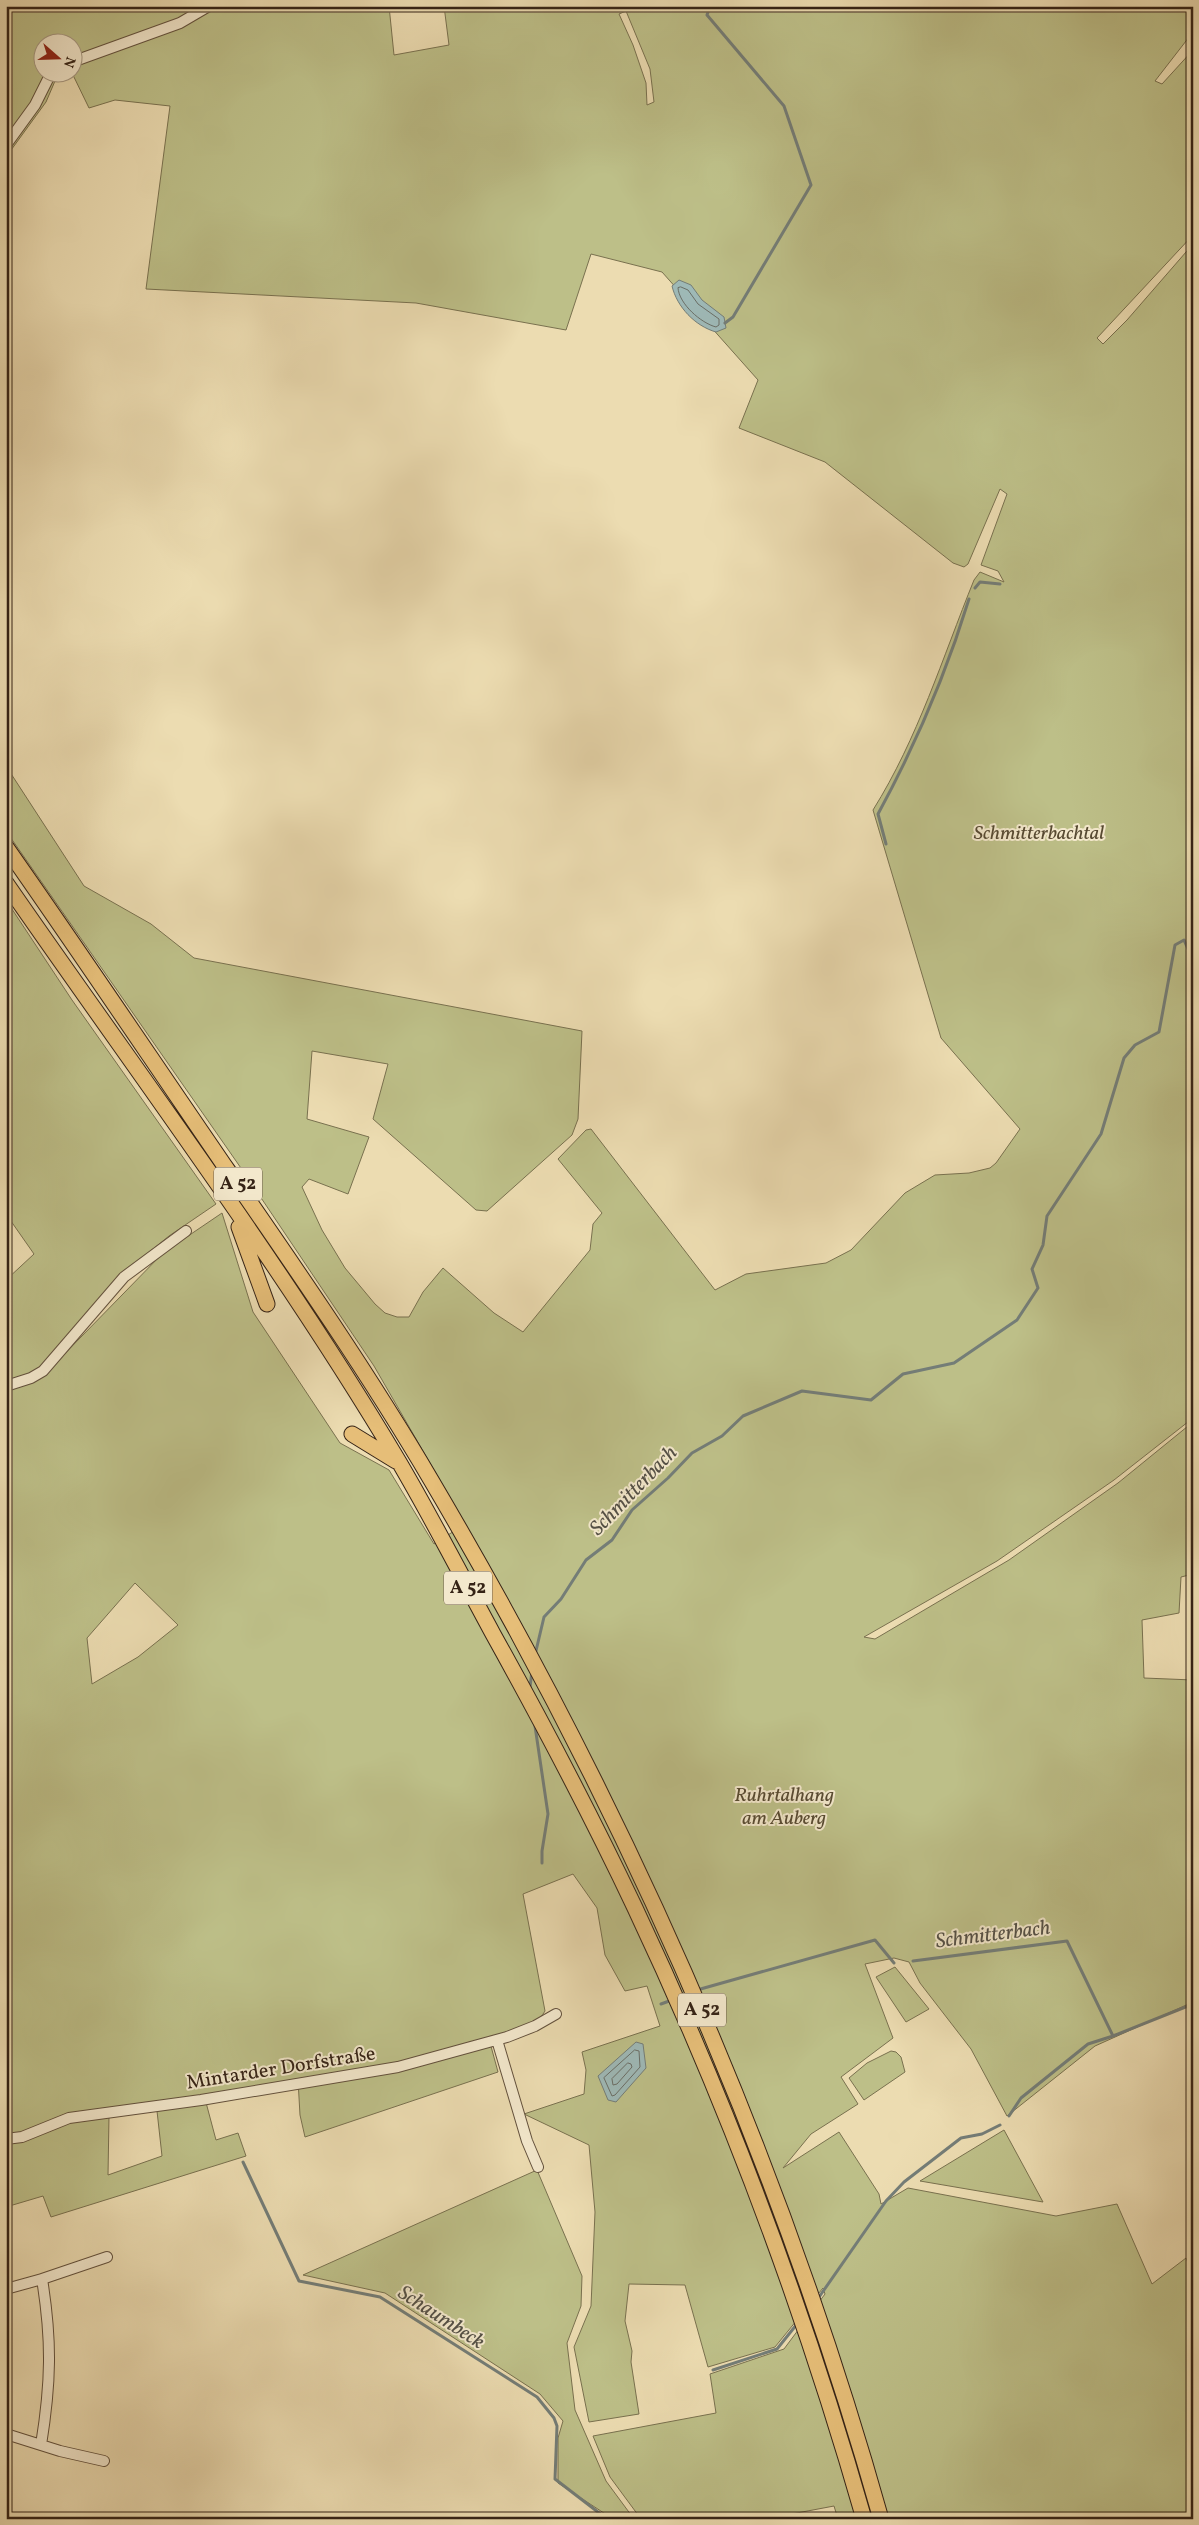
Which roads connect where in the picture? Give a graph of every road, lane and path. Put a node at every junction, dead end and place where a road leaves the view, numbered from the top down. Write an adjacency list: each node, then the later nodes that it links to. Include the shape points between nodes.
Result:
1 (209, 6): 2 (street, via 180,22)
2 (82, 58)
3 (46, 82): 4 (street, via 35,105)
4 (6, 145)
5 (6, 847): 24 (highway, A 52, via 359,1364 432,1481 588,1767 648,1889 756,2143 805,2276)
6 (6, 883): 7 (highway, A 52)
7 (231, 1206): 9 (highway); 12 (highway, A 52)
8 (186, 1231): 10 (street, via 124,1277 42,1371)
9 (267, 1304)
10 (6, 1386)
11 (352, 1434): 12 (highway)
12 (400, 1463): 23 (highway, A 52, via 586,1806 686,2020 740,2150 788,2281)
13 (556, 2014): 14 (street, Mintarder Dorfstraße, via 535,2026)
14 (497, 2040): 15 (street, Mintarder Dorfstraße, via 381,2071 69,2118 22,2137); 16 (street)
15 (6, 2139)
16 (538, 2167)
17 (107, 2257): 18 (street)
18 (42, 2279): 19 (street); 21 (street, via 50,2358 48,2402)
19 (6, 2290)
20 (6, 2434): 21 (street)
21 (40, 2445): 22 (street)
22 (104, 2460)
23 (864, 2519)
24 (882, 2519)

